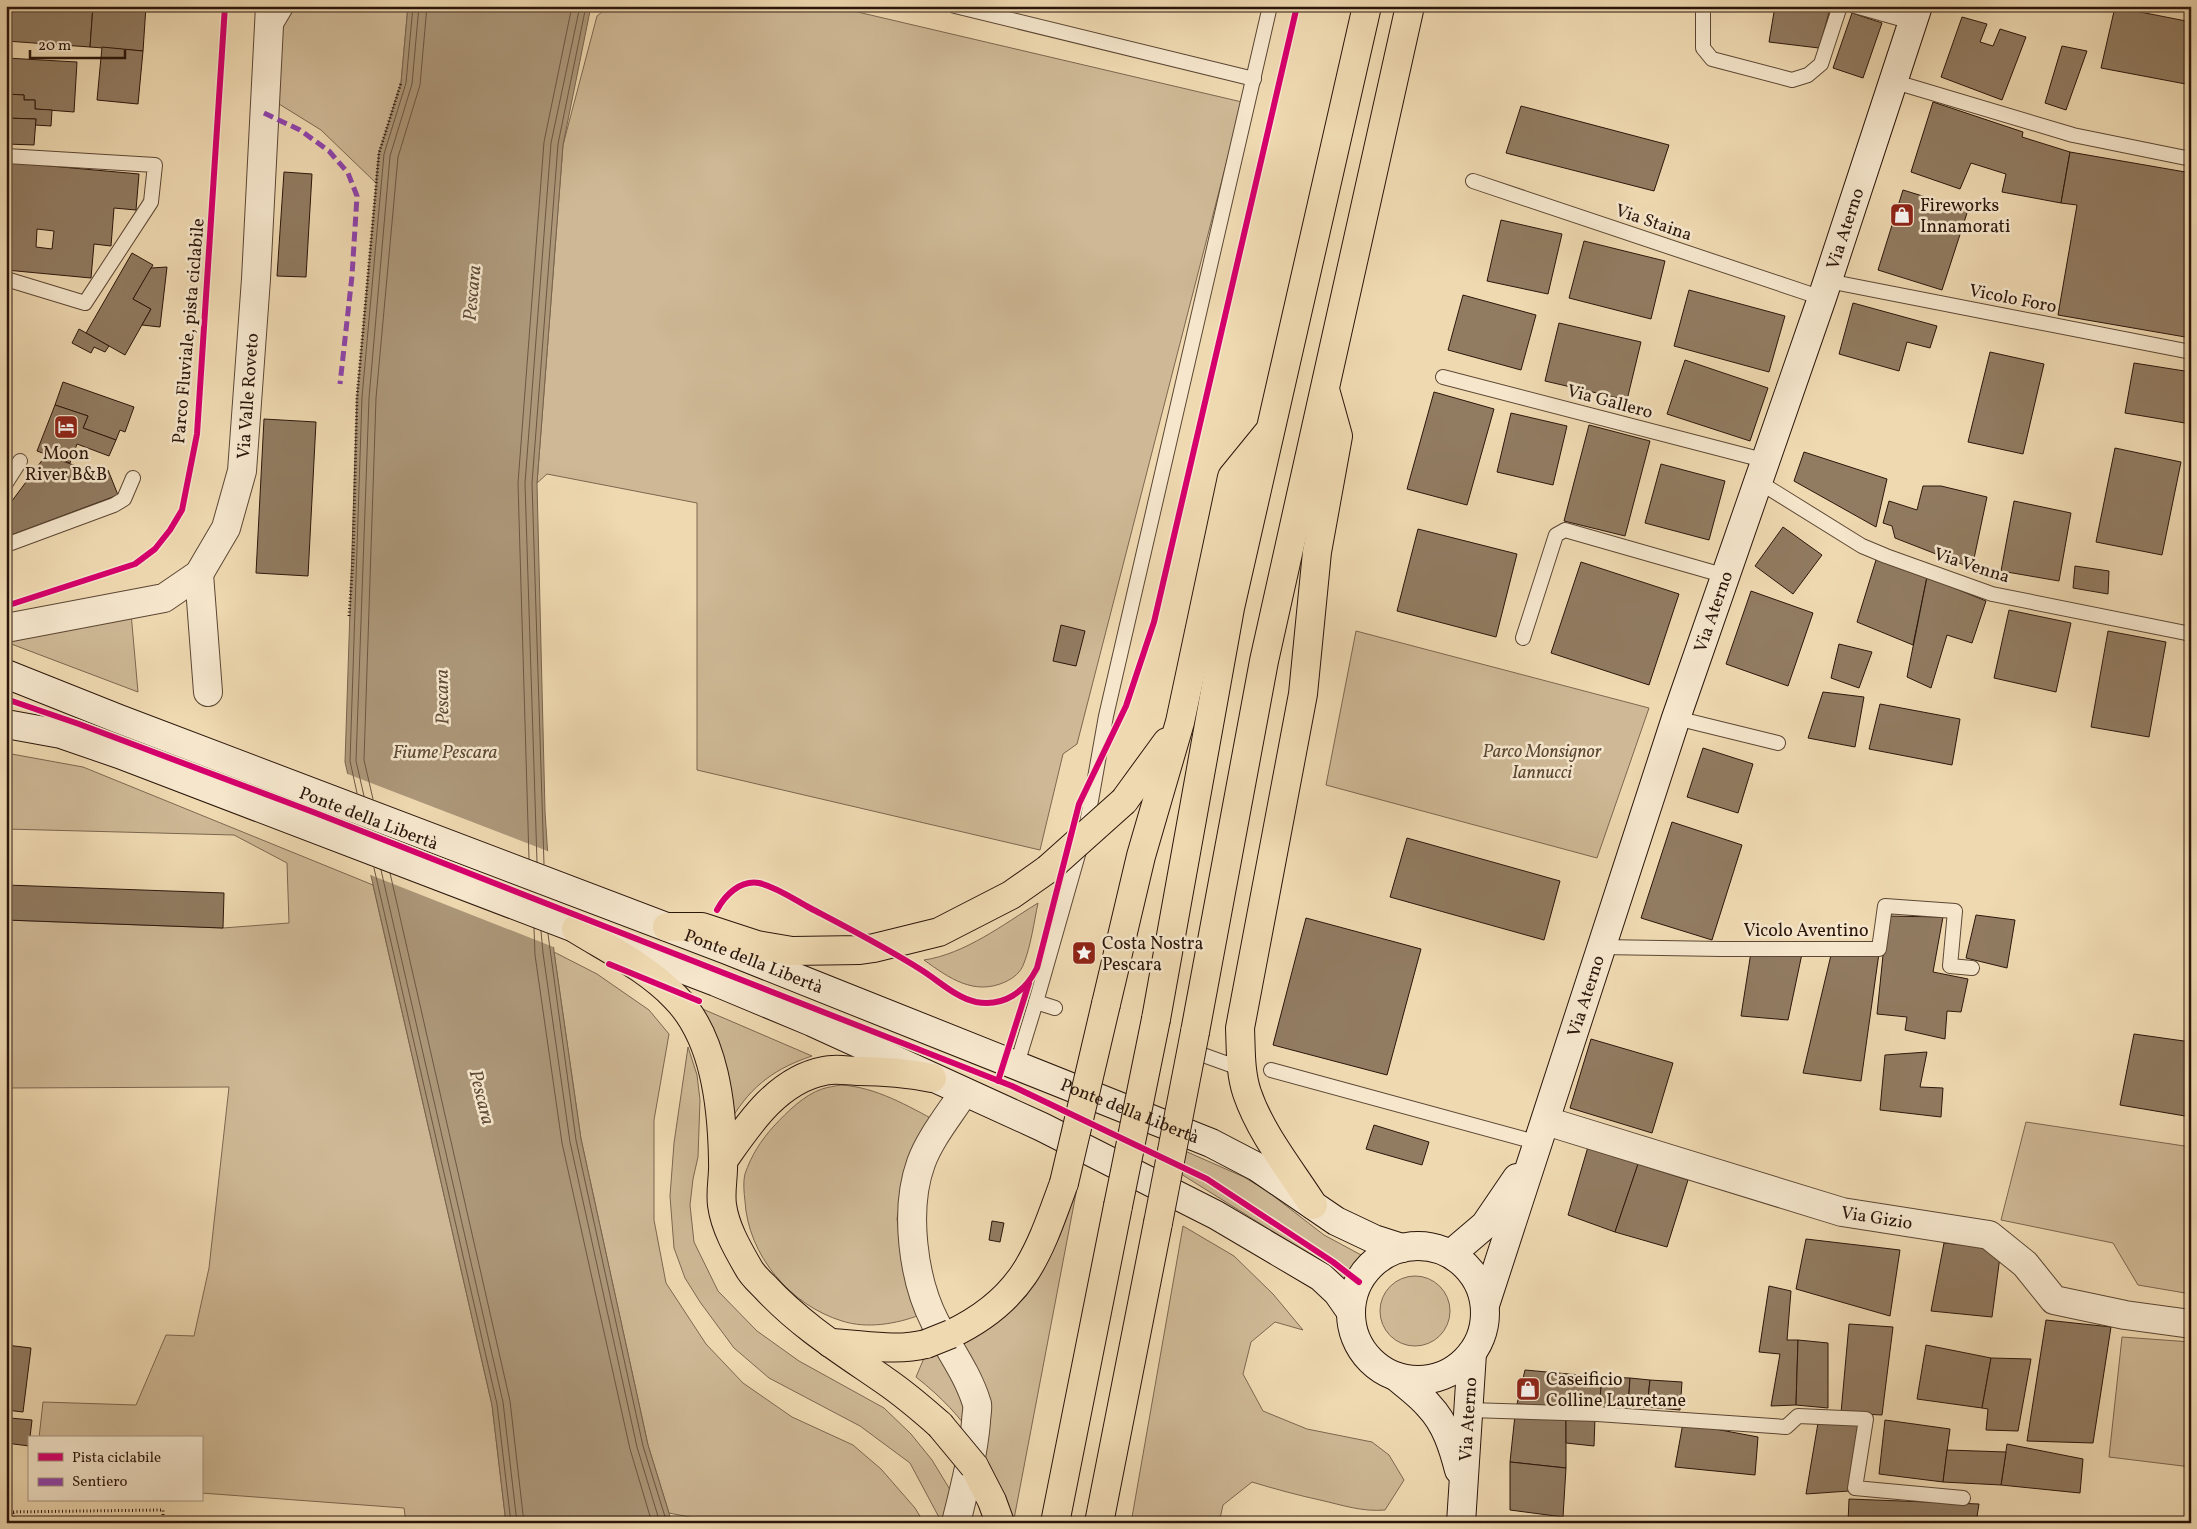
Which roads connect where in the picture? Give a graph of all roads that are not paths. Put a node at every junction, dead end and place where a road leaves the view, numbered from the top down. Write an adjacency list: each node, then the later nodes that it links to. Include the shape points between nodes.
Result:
1 (270, 6): 12 (main road, Via Valle Roveto)
2 (287, 6): 12 (lane)
3 (955, 6): 14 (lane)
4 (1270, 6): 14 (lane)
5 (1355, 6): 13 (highway)
6 (1367, 6): 13 (highway)
7 (1410, 6): 23 (highway)
8 (1703, 6): 9 (lane, via 1703,48 1712,59 1792,80 1808,75 1821,64)
9 (1840, 6)
10 (1855, 6): 11 (lane, Via Aterno)
11 (1915, 14): 15 (main road, Via Aterno)
12 (268, 38): 30 (main road, Via Valle Roveto, via 242,471 226,528)
13 (1355, 58): 24 (highway)
14 (1254, 79): 46 (lane, via 1106,716 1087,823)
15 (1892, 81): 17 (lane, via 2073,135); 20 (main road, Via Aterno)
16 (6, 156): 19 (lane, via 156,165 151,202 85,303)
17 (2191, 159)
18 (1473, 181): 20 (lane, Via Staina)
19 (6, 279)
20 (1825, 289): 21 (lane, Vicolo Foro); 26 (main road, Via Aterno)
21 (2191, 352)
22 (1443, 377): 26 (lane, Via Gallero)
23 (1325, 390): 48 (highway, via 1264,662); 50 (highway, via 1338,436 1317,552 1303,694 1240,1028)
24 (1271, 429): 38 (highway, via 1232,477); 70 (highway, bridge, via 1230,608 1156,1019)
25 (20, 461): 28 (lane)
26 (1763, 472): 31 (main road, Via Aterno); 33 (lane, Via Venna, via 1862,546 1886,556 1992,594)
27 (134, 478): 29 (lane, via 124,499 114,505)
28 (6, 483)
29 (6, 545)
30 (199, 574): 32 (main road, Via Valle Roveto, via 164,598); 36 (main road)
31 (1726, 576): 34 (lane, via 1565,530 1556,535); 37 (main road, Via Aterno)
32 (6, 628)
33 (2191, 634)
34 (1523, 638)
35 (6, 674): 41 (main road, Ponte della Libertà)
36 (208, 692)
37 (1676, 718): 40 (lane); 44 (main road, Via Aterno)
38 (1180, 722): 43 (highway, bridge, via 1124,801 1048,869 971,918 939,932 860,950 792,951); 62 (highway, bridge, via 1142,856 1064,1183 1044,1241 1021,1280 998,1306 951,1334 913,1347 880,1348)
39 (6, 724): 42 (main road, Ponte della Libertà, via 61,734 124,756)
40 (1778, 743)
41 (668, 927): 43 (highway, via 702,927)
42 (576, 928): 52 (main road, Ponte della Libertà, via 812,1022); 55 (highway, via 659,982 682,1005 696,1027 711,1062 720,1102)
43 (729, 944): 49 (main road, Ponte della Libertà)
44 (1602, 947): 45 (lane, Vicolo Aventino, via 1879,949 1885,906 1955,912 1950,966); 54 (main road, Via Aterno)
45 (1972, 968)
46 (1036, 1002): 47 (lane); 49 (lane)
47 (1055, 1008)
48 (1199, 1044): 50 (lane); 71 (highway, bridge, via 1158,1223)
49 (1017, 1064): 56 (main road, Ponte della Libertà, via 1211,1143)
50 (1242, 1069): 56 (highway, via 1258,1118)
51 (1271, 1070): 54 (lane)
52 (932, 1078): 53 (main road, Ponte della Libertà); 55 (highway, via 902,1072 824,1070 803,1078 779,1093 755,1116)
53 (964, 1092): 60 (main road, Ponte della Libertà, via 1042,1127 1225,1220 1321,1277); 68 (main road, via 921,1162 913,1206 916,1262 922,1287 934,1321 963,1370 977,1405 974,1440)
54 (1542, 1132): 58 (main road, Via Aterno, via 1499,1207 1485,1225); 59 (main road, Via Aterno); 61 (main road, Via Gizio, via 1842,1212 1989,1235 2025,1264 2054,1300 2124,1315)
55 (724, 1161): 62 (highway, via 722,1204 726,1222 749,1270 782,1306)
56 (1313, 1205): 57 (main road, Ponte della Libertà, via 1355,1231)
57 (1402, 1248): 58 (main road, via 1419,1246); 60 (main road, via 1382,1257 1365,1273 1355,1292)
58 (1451, 1254): 59 (main road, via 1471,1272)
59 (1485, 1305): 63 (main road, via 1483,1330)
60 (1351, 1312): 64 (main road, via 1354,1333 1363,1352 1378,1367)
61 (2191, 1324)
62 (828, 1343): 69 (highway, bridge, via 885,1380 940,1425 974,1466)
63 (1472, 1353): 64 (main road, via 1451,1372 1438,1377 1424,1380); 65 (main road, Via Aterno)
64 (1396, 1377): 66 (main road, Via Aterno, via 1429,1405 1439,1419 1453,1446)
65 (1470, 1410): 66 (main road, Via Aterno); 67 (lane, via 1597,1414 1786,1428 1798,1416 1866,1419 1855,1488)
66 (1462, 1486): 72 (main road, Via Aterno)
67 (1963, 1498)
68 (956, 1523)
69 (1000, 1523)
70 (1055, 1523)
71 (1099, 1523)
72 (1461, 1523)

